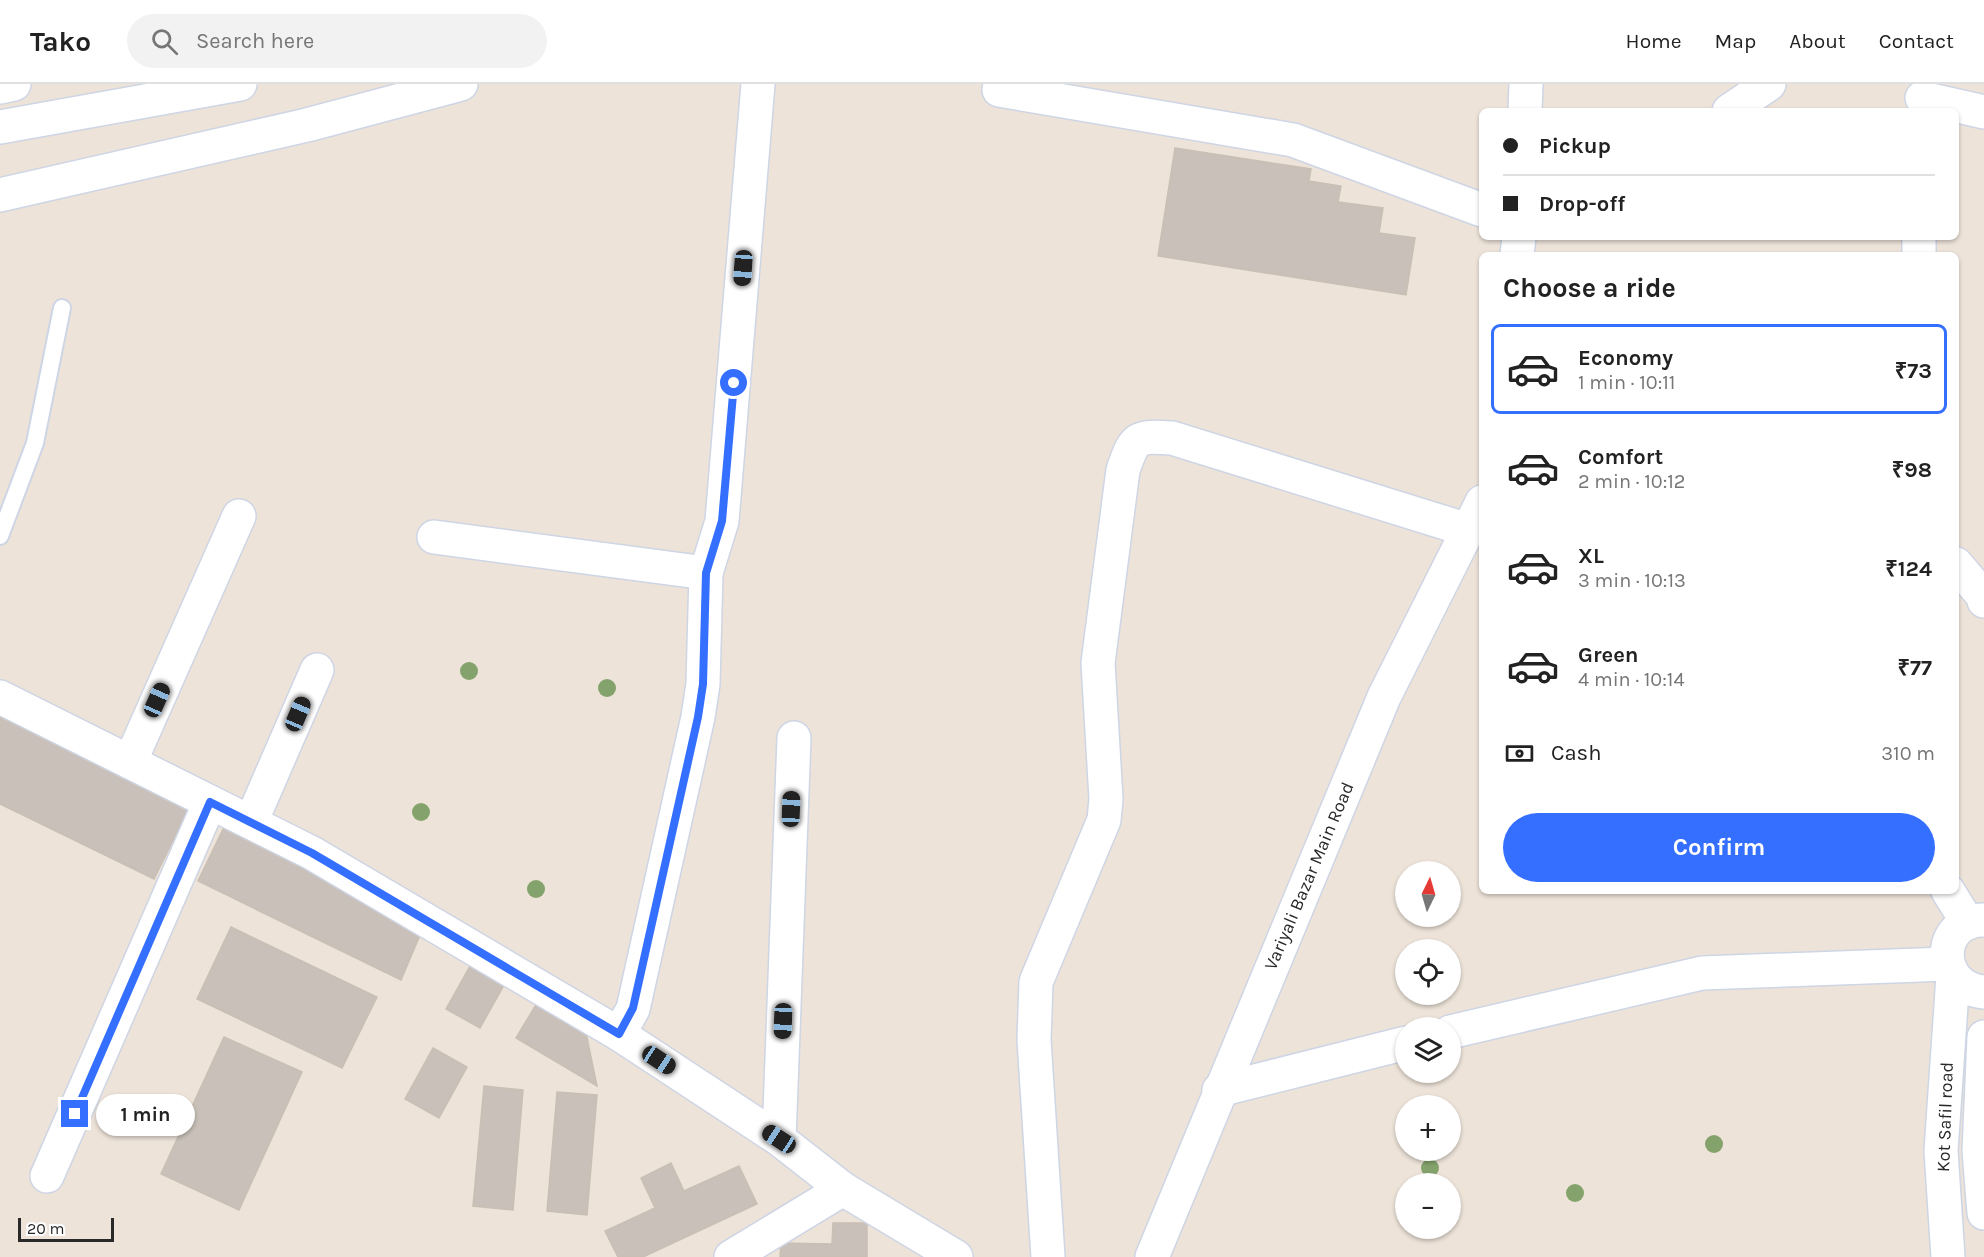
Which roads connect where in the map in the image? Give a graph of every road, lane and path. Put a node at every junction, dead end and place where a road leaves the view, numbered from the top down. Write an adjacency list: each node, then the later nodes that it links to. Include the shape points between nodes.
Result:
1 (14, 84): 8 (street)
2 (240, 84): 13 (street)
3 (461, 84): 14 (street, via 307,125)
4 (758, 84): 22 (street, via 722,521)
5 (1000, 84): 15 (street, via 999,90 1293,141)
6 (1526, 84): 10 (street)
7 (1769, 84): 11 (street)
8 (0, 87)
9 (1923, 98): 12 (street)
10 (1525, 108)
11 (1733, 108)
12 (1984, 112)
13 (0, 127)
14 (0, 195)
15 (1479, 209)
16 (62, 308): 19 (lane, via 35,443)
17 (239, 516): 27 (street)
18 (1475, 516): 38 (street, Variyali Bazar Main Road, via 1384,697); 46 (street, via 1172,438 1145,437 1131,446 1123,470 1098,663 1104,820 1036,982 1034,1040)
19 (0, 536)
20 (434, 537): 22 (street)
21 (1959, 568): 23 (street)
22 (706, 573): 35 (street, via 703,684 698,717 633,1008)
23 (1984, 597)
24 (317, 670): 29 (street)
25 (0, 697): 27 (street)
26 (794, 738): 39 (street)
27 (130, 762): 28 (street)
28 (210, 802): 29 (street); 41 (street)
29 (251, 822): 35 (street, via 312,853)
30 (1951, 894): 31 (street)
31 (1976, 921): 32 (street, Kot Safil road, via 1958,930 1950,940)
32 (1950, 970): 33 (street, via 1962,985); 34 (street, via 1702,973); 48 (street, Kot Safil road, via 1941,1151)
33 (1984, 992)
34 (1461, 1029)
35 (619, 1034): 39 (street)
36 (1984, 1037): 40 (street, Kot Safil road)
37 (1395, 1046): 38 (street)
38 (1220, 1090): 47 (street, Variyali Bazar Main Road)
39 (779, 1139): 42 (street)
40 (1982, 1151): 43 (street, Kot Safil road)
41 (47, 1176)
42 (843, 1189): 44 (street); 45 (street)
43 (1984, 1213)
44 (731, 1257)
45 (956, 1257)
46 (1048, 1257)
47 (1152, 1257)
48 (1948, 1257)

